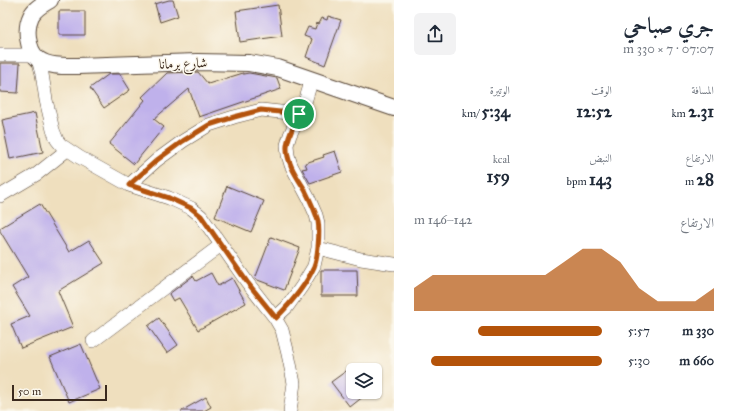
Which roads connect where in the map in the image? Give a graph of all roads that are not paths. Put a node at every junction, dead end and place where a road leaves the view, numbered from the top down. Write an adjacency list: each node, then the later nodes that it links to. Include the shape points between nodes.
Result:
1 (50, 0): 3 (street, via 36,10 29,22 29,40)
2 (0, 55): 3 (street)
3 (36, 57): 4 (street, شارع برمانا, via 48,64 65,66 249,63 278,68); 7 (street, via 53,130 57,140)
4 (312, 79): 5 (street, شارع برمانا); 6 (street)
5 (394, 108)
6 (299, 114): 8 (street, via 261,110 209,125 157,160); 11 (street, via 287,145 288,155 316,215)
7 (67, 150): 8 (street); 9 (street, via 36,174)
8 (129, 185): 10 (street, via 191,208 201,216)
9 (0, 196)
10 (221, 245): 13 (street); 14 (street)
11 (318, 248): 12 (street, via 360,259); 13 (street, via 314,266 287,307)
12 (394, 264)
13 (276, 318): 15 (street, via 282,330 294,383)
14 (93, 341)
15 (290, 411)

